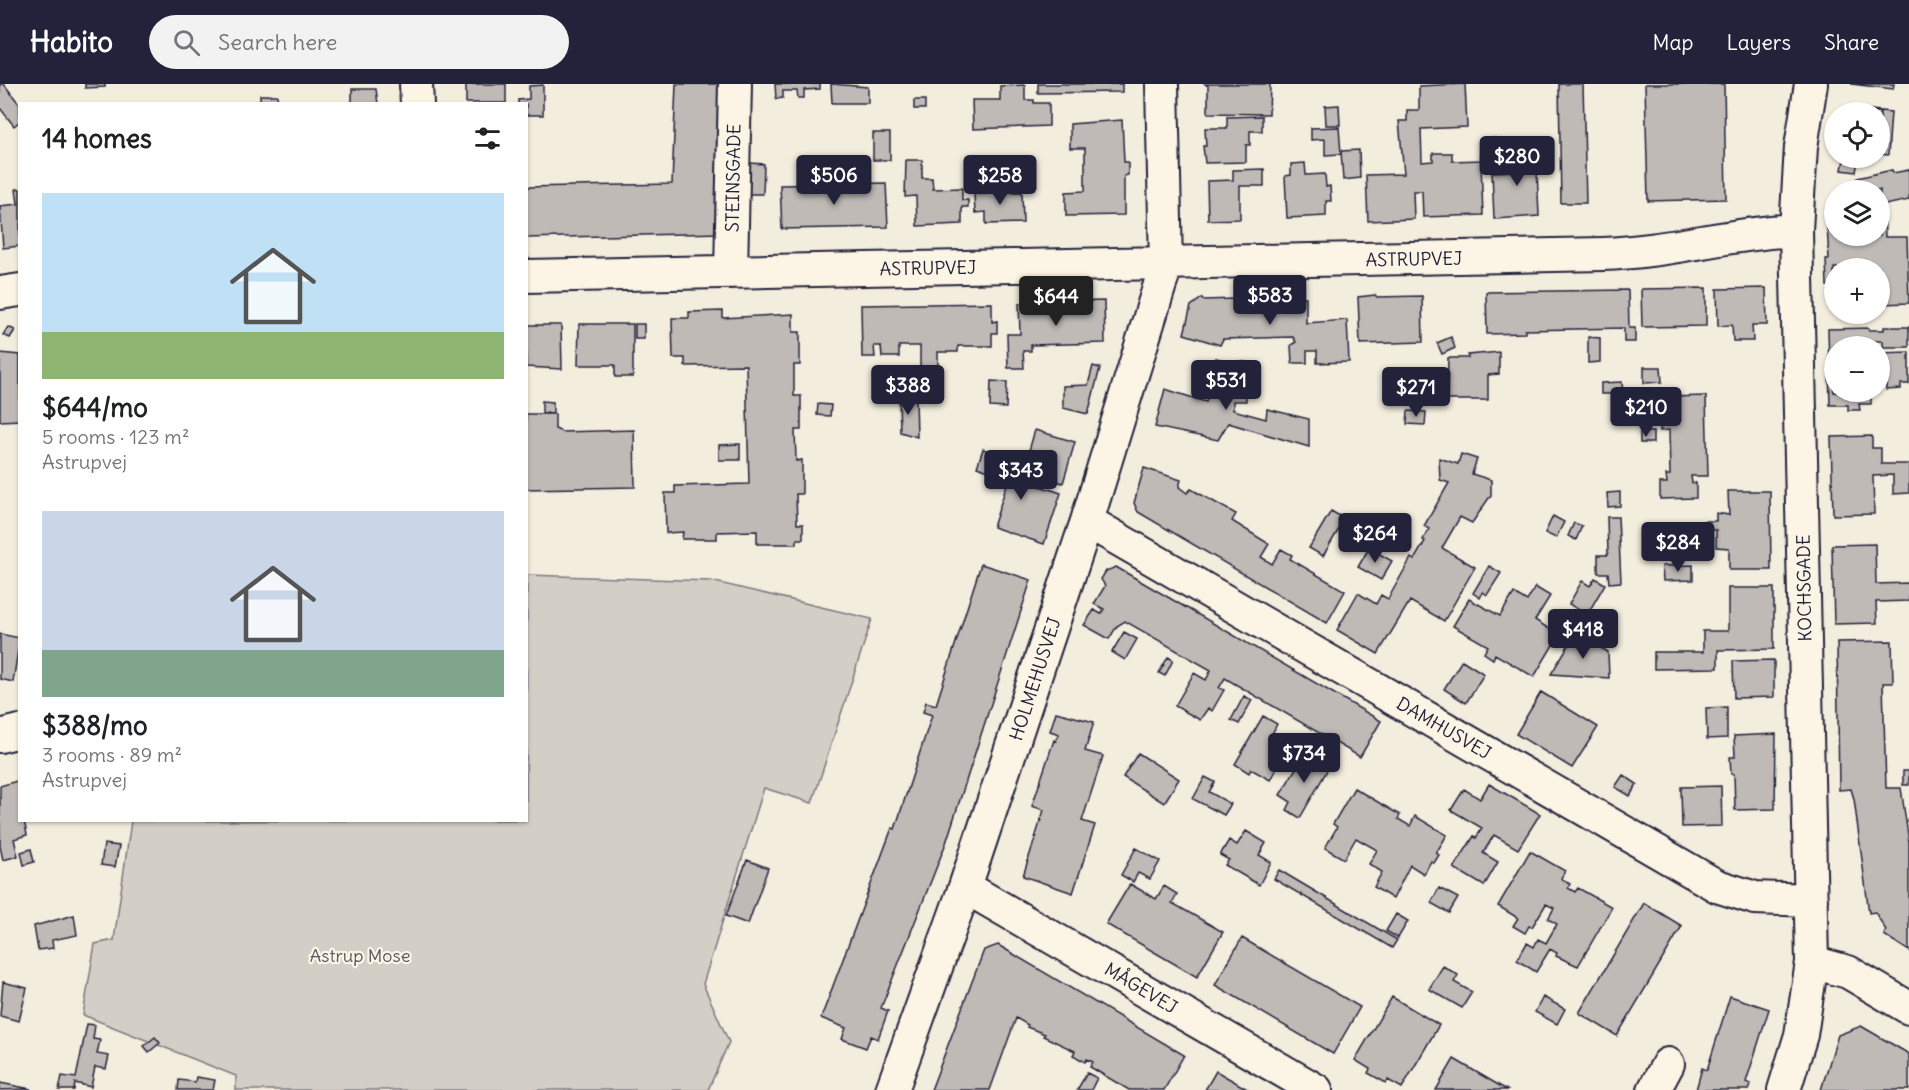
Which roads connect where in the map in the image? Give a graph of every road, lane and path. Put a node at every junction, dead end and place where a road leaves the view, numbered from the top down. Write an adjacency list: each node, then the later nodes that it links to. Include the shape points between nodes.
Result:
1 (416, 84): 5 (street)
2 (735, 84): 8 (street, STEINSGADE)
3 (1162, 84): 7 (street)
4 (1811, 84): 6 (street, KOCHSGADE, via 1801,147)
5 (417, 102)
6 (1796, 230): 7 (street, ASTRUPVEJ, via 1626,253); 16 (street, KOCHSGADE)
7 (1166, 265): 8 (street, ASTRUPVEJ); 12 (street, HOLMEHUSVEJ)
8 (731, 272): 9 (street, ASTRUPVEJ)
9 (528, 276)
10 (18, 290): 11 (street)
11 (0, 293)
12 (1087, 521): 15 (street, HOLMEHUSVEJ); 16 (street, DAMHUSVEJ, via 1717,886 1755,898)
13 (18, 732): 14 (street)
14 (0, 736)
15 (965, 886): 19 (street, HOLMEHUSVEJ); 20 (street, MÅGEVEJ)
16 (1811, 900): 17 (street, KOCHSGADE)
17 (1812, 962): 18 (street, via 1848,972); 21 (street, KOCHSGADE, via 1801,1035)
18 (1909, 1008)
19 (892, 1090)
20 (1316, 1090)
21 (1784, 1090)

